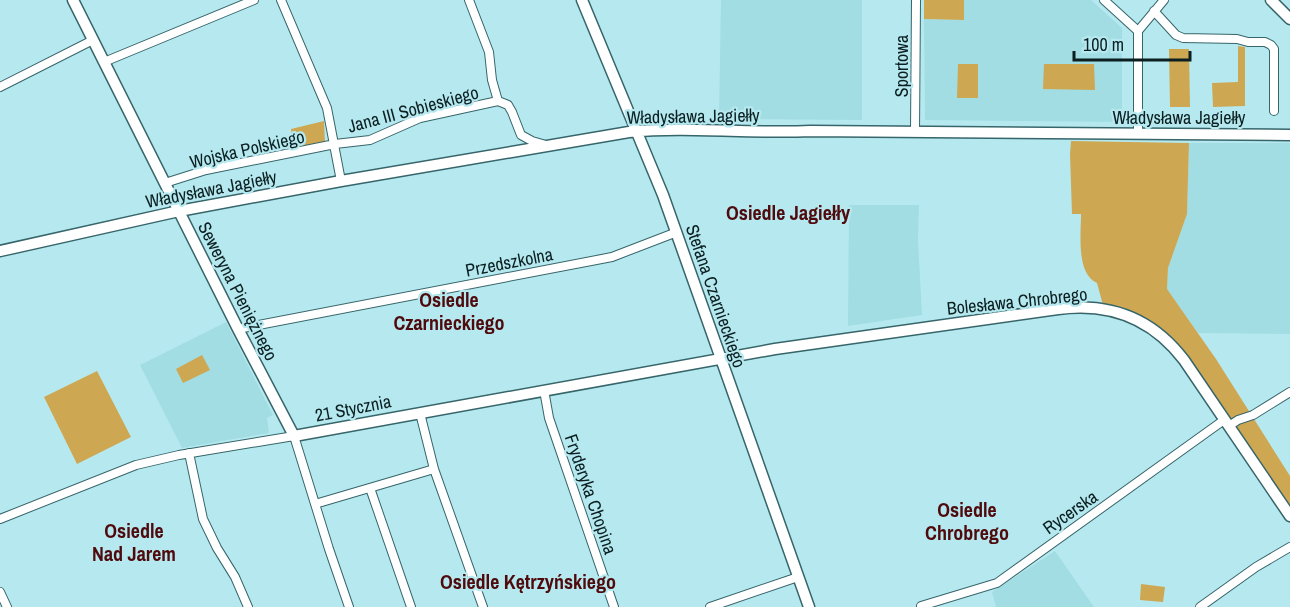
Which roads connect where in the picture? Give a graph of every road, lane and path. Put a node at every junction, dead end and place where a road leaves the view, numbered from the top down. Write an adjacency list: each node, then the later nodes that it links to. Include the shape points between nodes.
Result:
1 (73, 0): 13 (street, Seweryna Pieniężnego)
2 (254, 0): 14 (street)
3 (281, 0): 22 (street, via 327,108)
4 (469, 0): 16 (street, Jana III Sobieskiego, via 489,52)
5 (916, 0): 19 (street, Sportowa)
6 (1104, 0): 12 (street)
7 (1164, 0): 10 (street)
8 (1271, 0): 11 (street)
9 (585, 1): 18 (street, Stefana Czarnieckiego)
10 (1154, 11): 12 (street); 17 (street, via 1176,36 1271,45)
11 (1290, 19)
12 (1138, 31): 20 (street)
13 (93, 40): 14 (street, Seweryna Pieniężnego); 15 (street)
14 (104, 62): 25 (street, Seweryna Pieniężnego)
15 (0, 87)
16 (498, 101): 22 (street, Jana III Sobieskiego, via 420,118 370,140); 23 (street, Jana III Sobieskiego, via 508,105 521,135)
17 (1274, 111)
18 (636, 131): 19 (street, Władysława Jagiełły); 23 (street, Władysława Jagiełły); 27 (street, Stefana Czarnieckiego)
19 (915, 132): 20 (street, Władysława Jagiełły)
20 (1138, 134): 21 (street, Władysława Jagiełły)
21 (1290, 135)
22 (335, 144): 24 (street); 25 (street, Wojska Polskiego, via 206,170)
23 (547, 146): 24 (street, Władysława Jagiełły)
24 (341, 181): 26 (street, Władysława Jagiełły)
25 (165, 183): 26 (street, Seweryna Pieniężnego)
26 (179, 212): 28 (street, Władysława Jagiełły); 29 (street, Seweryna Pieniężnego)
27 (676, 232): 29 (street, Przedszkolna, via 612,257); 30 (street, Stefana Czarnieckiego)
28 (0, 251)
29 (238, 329): 35 (street, Seweryna Pieniężnego)
30 (721, 359): 31 (street, 21 Stycznia); 34 (street, Bolesława Chrobrego, via 805,344 1093,307 1130,316 1156,331 1184,360); 43 (street, Stefana Czarnieckiego)
31 (544, 390): 33 (street, 21 Stycznia); 51 (street, Fryderyka Chopina, via 549,417)
32 (1290, 392): 34 (street, Rycerska, via 1253,415)
33 (420, 413): 35 (street, 21 Stycznia); 37 (street)
34 (1227, 423): 40 (street, Bolesława Chrobrego); 45 (street, Rycerska, via 997,583)
35 (294, 436): 36 (street, 21 Stycznia); 39 (street, Seweryna Pieniężnego)
36 (189, 453): 41 (street, 21 Stycznia, via 129,467); 47 (street, via 203,519)
37 (434, 470): 38 (street); 50 (street)
38 (370, 488): 39 (street); 49 (street)
39 (315, 504): 48 (street, Seweryna Pieniężnego)
40 (1290, 516)
41 (0, 519)
42 (1290, 547): 54 (street)
43 (798, 577): 52 (street); 53 (street, Stefana Czarnieckiego)
44 (0, 592): 46 (street)
45 (921, 606)
46 (7, 607)
47 (248, 607)
48 (349, 607)
49 (411, 607)
50 (483, 607)
51 (614, 607)
52 (710, 607)
53 (809, 607)
54 (1200, 607)

